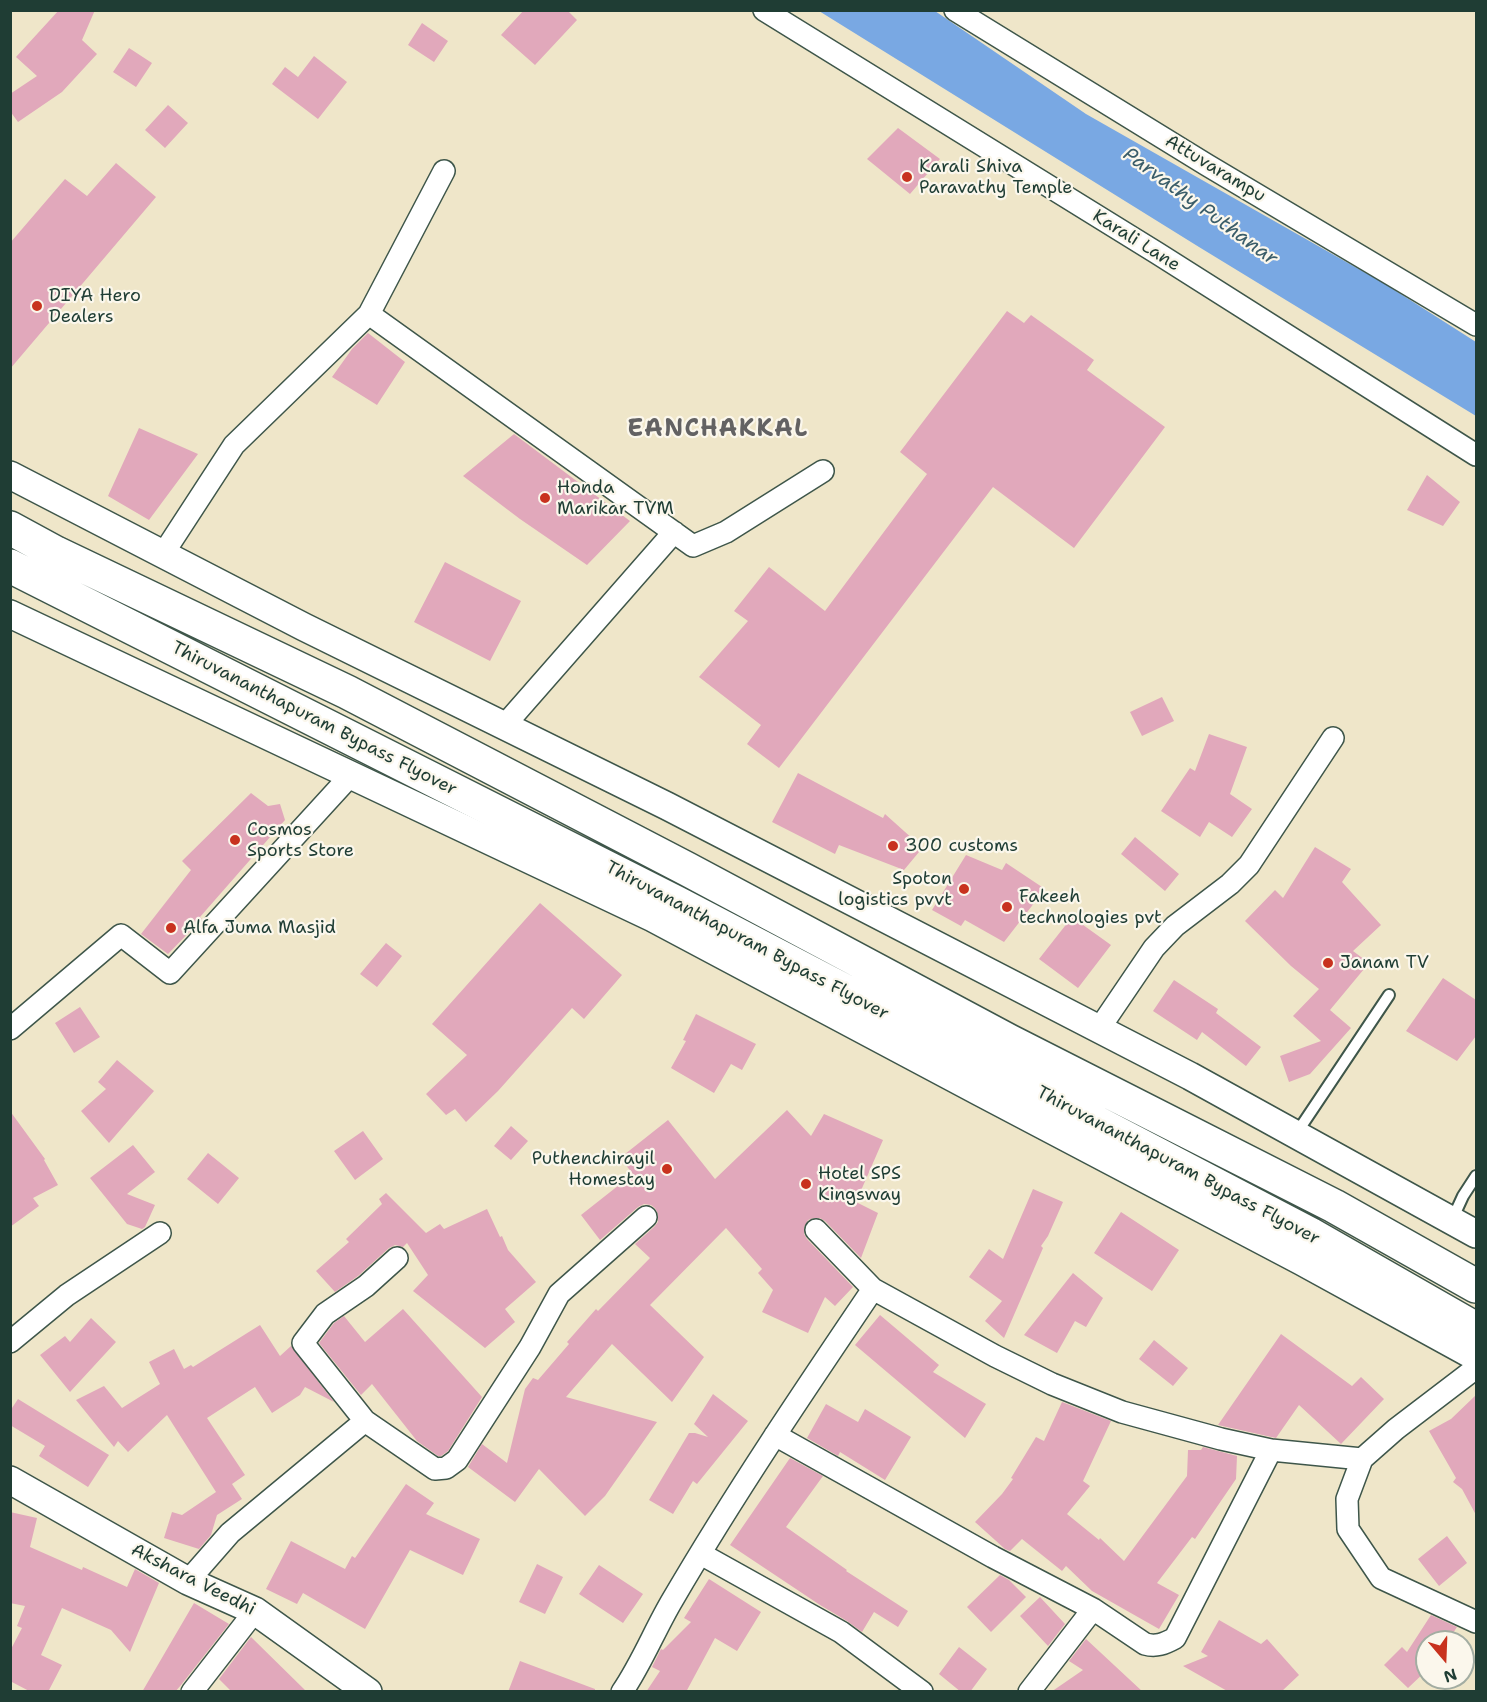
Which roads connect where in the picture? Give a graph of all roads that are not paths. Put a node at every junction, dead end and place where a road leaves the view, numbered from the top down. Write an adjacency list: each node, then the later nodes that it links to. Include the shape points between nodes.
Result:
1 (764, 10): 6 (street, Karali Lane)
2 (955, 10): 5 (street, Attuvarampu)
3 (444, 171): 4 (street)
4 (369, 314): 10 (street); 11 (street, via 234,445)
5 (1476, 325)
6 (1476, 455)
7 (824, 471): 10 (street, via 726,532 693,546)
8 (10, 475): 11 (street)
9 (10, 528): 28 (highway, Thiruvananthapuram Bypass Flyover, via 348,692 1009,1041 1334,1206)
10 (674, 532): 14 (street)
11 (163, 554): 14 (street)
12 (10, 566): 30 (highway, Thiruvananthapuram Bypass Flyover, via 677,903 1310,1234)
13 (10, 614): 16 (street)
14 (504, 726): 19 (street)
15 (1334, 738): 19 (street, via 1249,865 1154,948)
16 (351, 775): 18 (street, via 170,973 121,935); 32 (street, via 653,918)
17 (1389, 995): 20 (lane)
18 (10, 1029)
19 (1099, 1029): 20 (street)
20 (1296, 1134): 23 (street)
21 (1476, 1176): 23 (lane)
22 (646, 1217): 34 (street, via 559,1294 530,1347 457,1460 446,1468 435,1470)
23 (1452, 1220): 26 (street)
24 (816, 1230): 29 (street)
25 (160, 1233): 31 (street, via 67,1295)
26 (1476, 1234)
27 (397, 1257): 34 (street, via 366,1286 325,1314 303,1343)
28 (1476, 1286)
29 (873, 1289): 35 (street); 36 (street, via 1062,1388 1122,1412)
30 (1476, 1329)
31 (10, 1342)
32 (1476, 1357)
33 (1476, 1368): 37 (street)
34 (365, 1421): 40 (street, via 230,1533)
35 (775, 1435): 39 (street); 41 (street)
36 (1271, 1450): 37 (street); 41 (street, via 1175,1638 1165,1644 1145,1644)
37 (1362, 1459): 43 (street, via 1347,1499 1348,1529 1381,1578)
38 (10, 1480): 40 (street, Akshara Veedhi)
39 (701, 1554): 46 (street); 47 (street, via 841,1632)
40 (188, 1581): 42 (street, Akshara Veedhi)
41 (1093, 1610): 48 (street)
42 (255, 1611): 44 (street, Akshara Veedhi); 45 (street)
43 (1476, 1622)
44 (367, 1691)
45 (192, 1692)
46 (622, 1692)
47 (922, 1692)
48 (1029, 1692)

